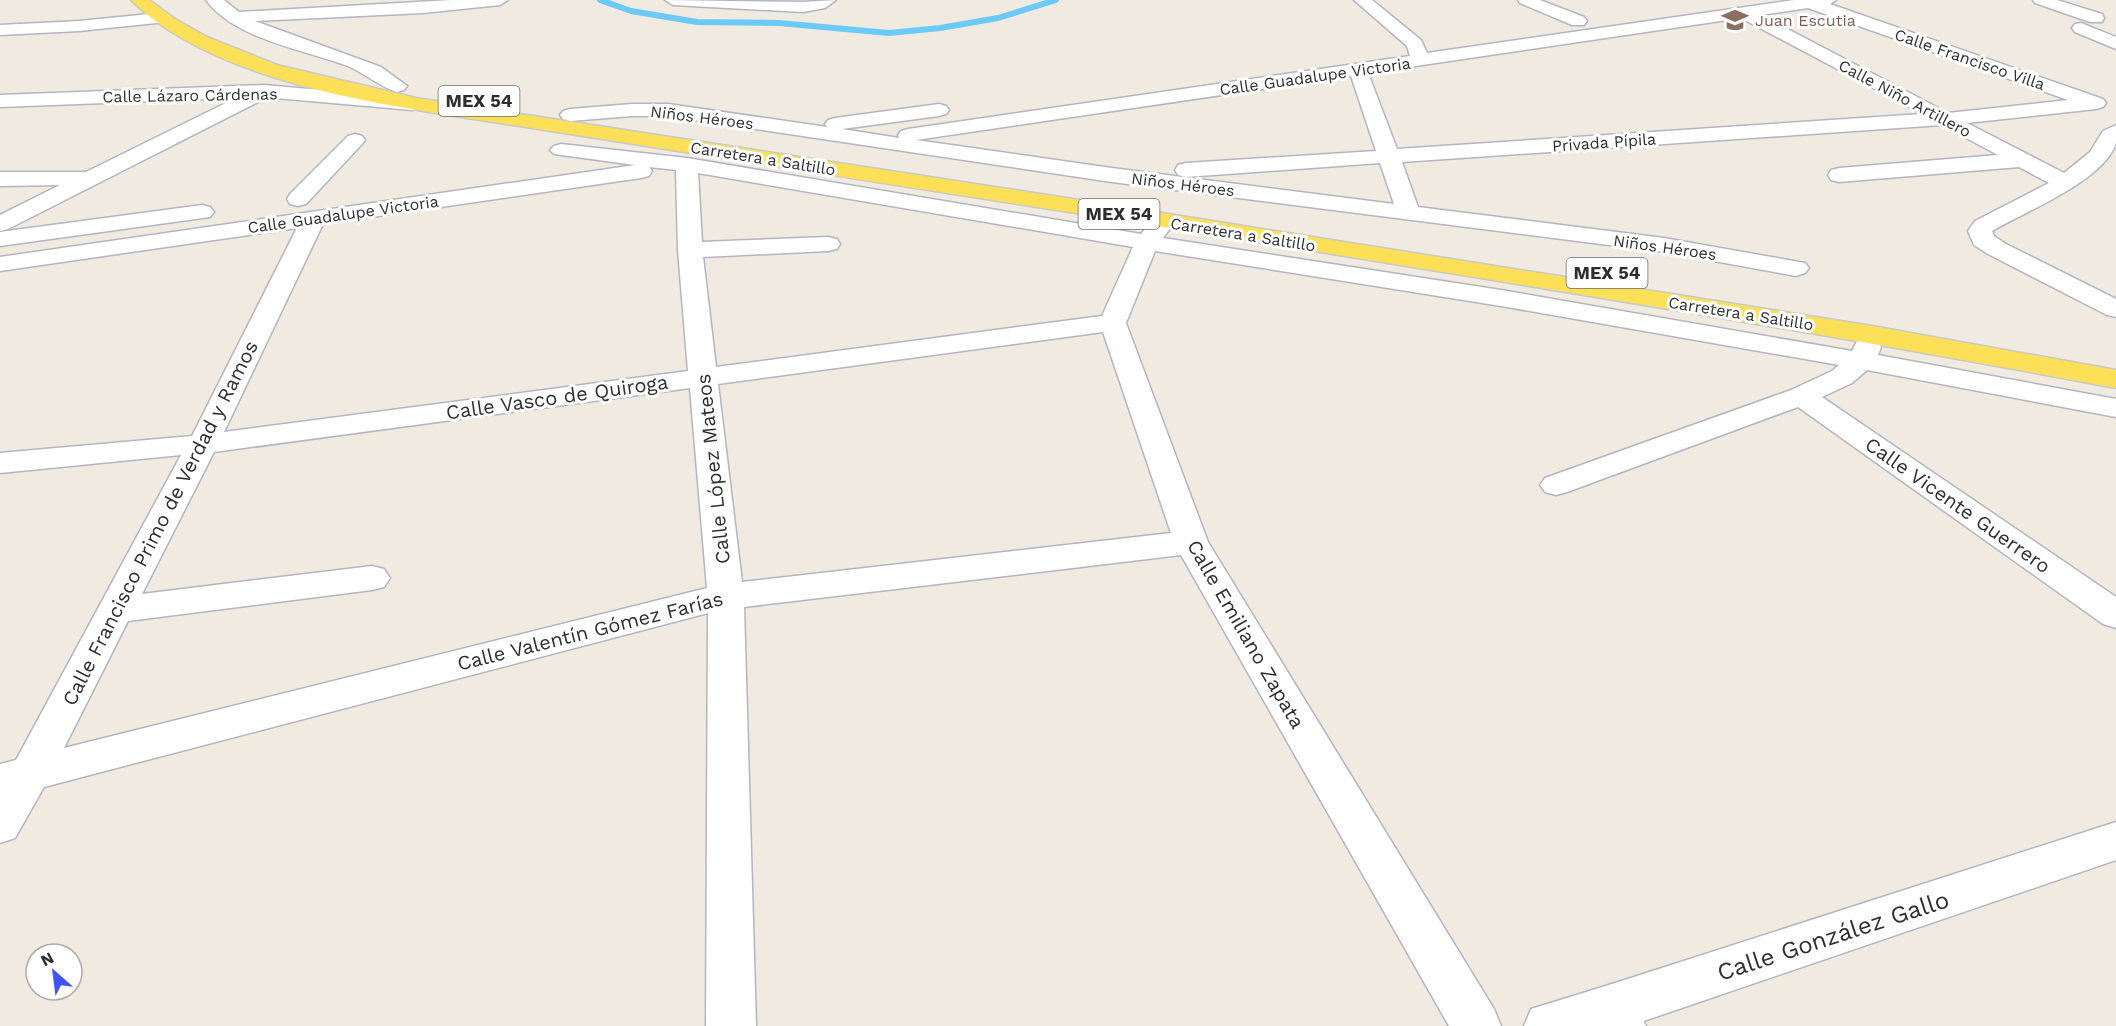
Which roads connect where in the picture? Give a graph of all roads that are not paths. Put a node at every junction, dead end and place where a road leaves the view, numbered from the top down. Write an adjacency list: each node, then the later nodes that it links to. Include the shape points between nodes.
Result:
1 (139, 0): 13 (main road, Carretera a Saltillo / MEX 54)
2 (214, 0): 12 (street)
3 (500, 0): 12 (street, via 423,8)
4 (673, 0): 5 (street, via 794,7 819,5)
5 (828, 0)
6 (1362, 0): 19 (street)
7 (1527, 0): 15 (street)
8 (2041, 0): 14 (street)
9 (1822, 2): 10 (street, Calle Guadalupe Victoria); 25 (street, Calle Francisco Villa)
10 (1740, 7): 15 (street, Calle Guadalupe Victoria); 19 (street, Calle Guadalupe Victoria); 32 (street, Calle Niño Artillero)
11 (192, 15): 22 (main road, MEX 54, via 236,39 284,58)
12 (236, 17): 22 (street, via 374,72)
13 (160, 18): 17 (street); 28 (main road, Carretera a Saltillo / MEX 54, via 213,47 263,66)
14 (2096, 18)
15 (1578, 21): 19 (street, Calle Guadalupe Victoria)
16 (2081, 28): 18 (street)
17 (0, 30)
18 (2116, 44)
19 (1418, 52): 20 (street, Calle Guadalupe Victoria); 21 (street, Calle Guadalupe Victoria)
20 (1358, 70): 36 (street, Calle Guadalupe Victoria); 38 (street)
21 (1213, 72)
22 (397, 86): 31 (main road, MEX 54)
23 (264, 91): 26 (street, Calle Lázaro Cárdenas); 28 (street, Calle Lázaro Cárdenas); 45 (street)
24 (2116, 91): 25 (street)
25 (2070, 94): 27 (street, Calle Francisco Villa)
26 (0, 100)
27 (2096, 103): 30 (street, Calle Francisco Villa); 32 (street, Privada Pípila)
28 (416, 104): 53 (main road, Carretera a Saltillo / MEX 54)
29 (952, 108): 35 (street)
30 (2116, 112)
31 (570, 115): 35 (street, Niños Héroes, via 650,109)
32 (1944, 119): 38 (street, Privada Pípila); 41 (street, Calle Niño Artillero)
33 (2116, 131): 39 (street, via 2110,135)
34 (355, 140): 49 (street, Calle Francisco Primo de Verdad y Ramos)
35 (800, 140): 36 (street, Niños Héroes); 63 (main road, Carretera a Saltillo / MEX 54, via 1848,310)
36 (872, 140): 43 (street, Niños Héroes)
37 (561, 150): 40 (street)
38 (1389, 156): 43 (street, Privada Pípila); 51 (street)
39 (2107, 157): 47 (street)
40 (624, 158): 42 (street); 49 (street, Calle Guadalupe Victoria)
41 (2022, 160): 44 (street); 47 (street, Calle Niño Artillero)
42 (687, 165): 49 (street, Calle Guadalupe Victoria); 54 (street); 57 (street, Calle López Mateos)
43 (1112, 175): 51 (street, Niños Héroes)
44 (1839, 175)
45 (92, 178): 46 (street); 52 (street)
46 (0, 179)
47 (2066, 183): 60 (street, via 1983,226 1983,240)
48 (275, 202): 49 (street, Calle Guadalupe Victoria)
49 (306, 209): 58 (street, Calle Guadalupe Victoria); 68 (street, Calle Francisco Primo de Verdad y Ramos)
50 (218, 210): 55 (street)
51 (1409, 213): 59 (street, Niños Héroes, via 1664,245)
52 (0, 224)
53 (1157, 228): 54 (main road); 61 (street); 62 (street, via 1501,298)
54 (1102, 234)
55 (0, 239)
56 (828, 244): 57 (street)
57 (690, 250): 64 (street, Calle López Mateos)
58 (0, 264)
59 (1796, 268)
60 (2116, 309)
61 (1113, 323): 64 (street, Calle Vasco de Quiroga); 71 (street, Calle Emiliano Zapata)
62 (1867, 347): 65 (main road); 66 (street, via 1842,377); 67 (street)
63 (2116, 360)
64 (704, 377): 68 (street, Calle Vasco de Quiroga); 73 (street, Calle López Mateos)
65 (2116, 379)
66 (1801, 396): 70 (street); 75 (street, Calle Vicente Guerrero)
67 (2116, 408)
68 (203, 444): 69 (street, Calle Vasco de Quiroga); 74 (street, Calle Francisco Primo de Verdad y Ramos)
69 (0, 463)
70 (1556, 485)
71 (1191, 542): 73 (street, Calle Valentín Gómez Farías); 81 (street, Calle Emiliano Zapata)
72 (372, 578): 74 (street)
73 (726, 596): 76 (street, Calle Valentín Gómez Farías); 80 (street, Calle López Mateos)
74 (116, 610): 76 (street, Calle Francisco Primo de Verdad y Ramos)
75 (2116, 615)
76 (14, 778): 77 (street, Calle Francisco Primo de Verdad y Ramos)
77 (0, 825)
78 (2116, 842): 79 (street, Calle González Gallo)
79 (1616, 1017): 82 (street, Calle González Gallo)
80 (731, 1026)
81 (1476, 1026)
82 (1549, 1026)

